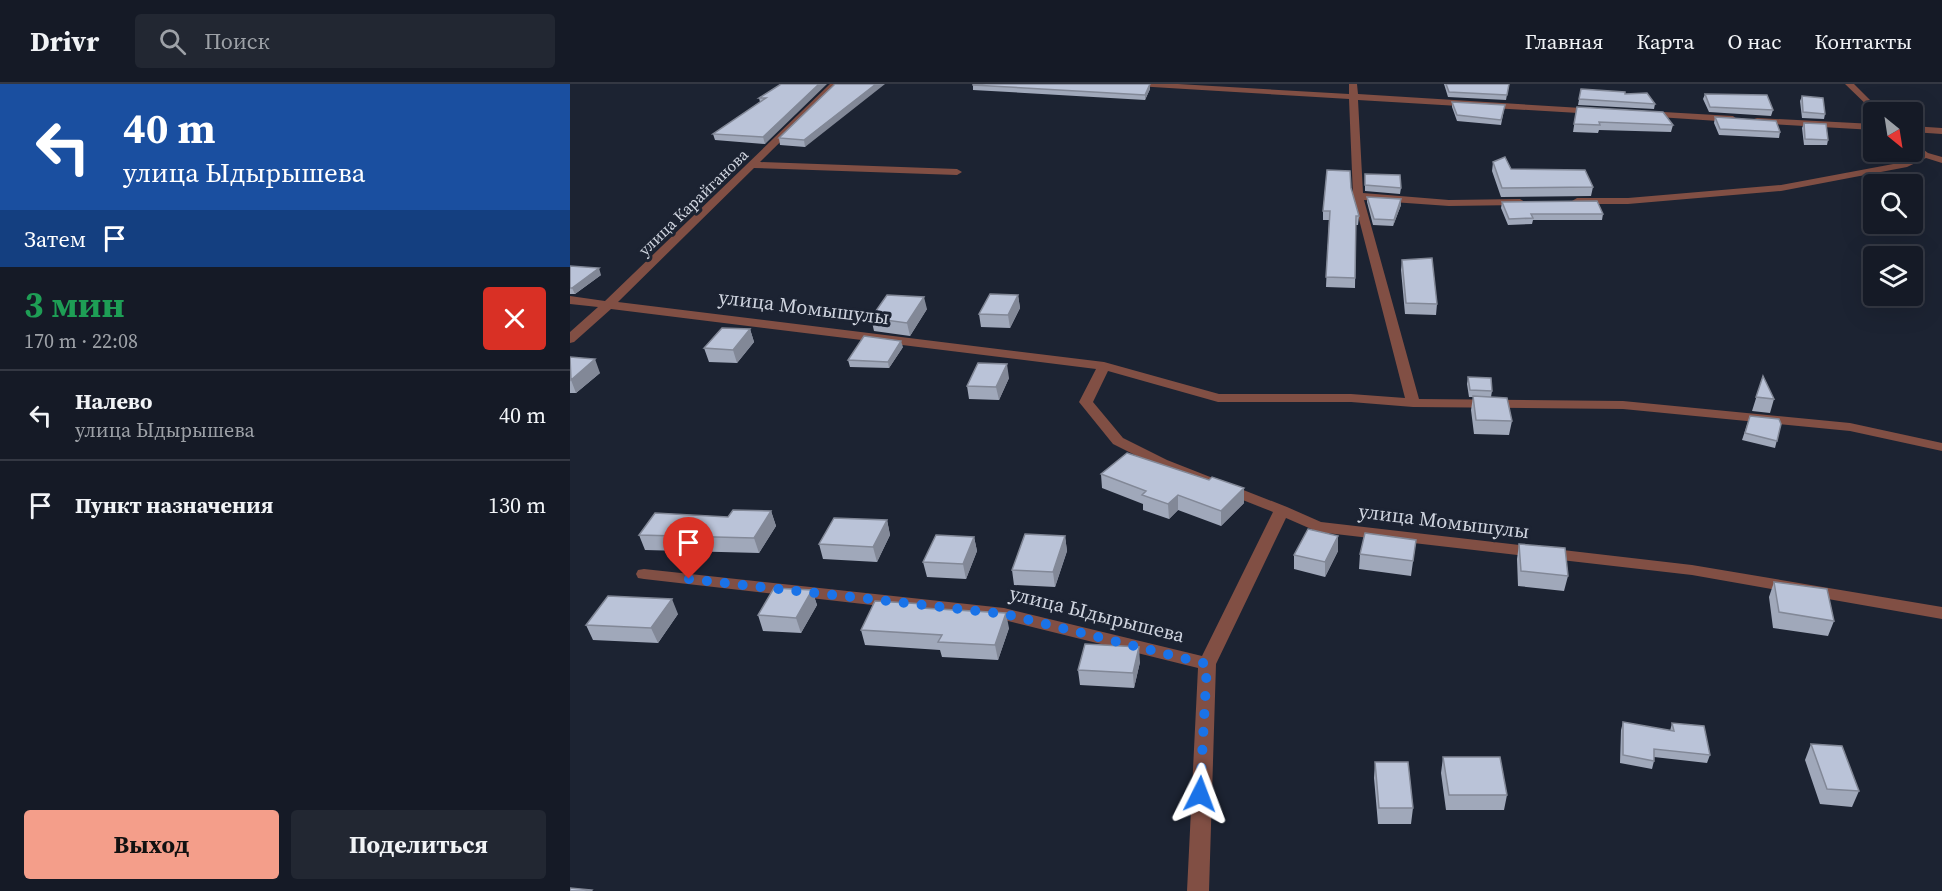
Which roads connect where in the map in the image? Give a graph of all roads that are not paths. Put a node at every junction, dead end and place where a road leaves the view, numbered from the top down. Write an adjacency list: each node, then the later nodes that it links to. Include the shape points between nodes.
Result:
1 (835, 84): 14 (street, улица Карайганова)
2 (1136, 84): 5 (street)
3 (1353, 84): 5 (street)
4 (1849, 84): 6 (street)
5 (1353, 98): 7 (street); 16 (street)
6 (1868, 102)
7 (1602, 112)
8 (1637, 114): 9 (street)
9 (1863, 126)
10 (1923, 130): 11 (street)
11 (1942, 131)
12 (1925, 155): 13 (street); 17 (street, via 1907,164 1781,188 1628,201)
13 (1942, 160)
14 (751, 165): 15 (street); 20 (street, улица Карайганова)
15 (957, 172)
16 (1358, 196): 18 (street, via 1449,203); 23 (street)
17 (1568, 201)
18 (1532, 202)
19 (570, 300): 20 (street, улица Момышулы)
20 (609, 304): 21 (street, улица Карайганова); 22 (street, улица Момышулы)
21 (570, 339)
22 (1104, 366): 23 (street, улица Момышулы, via 1218,398 1351,398); 25 (street, улица Момышулы, via 1086,402 1118,441 1162,463)
23 (1413, 403): 24 (street, улица Момышулы, via 1623,405 1850,427)
24 (1942, 447)
25 (1282, 510): 27 (street, улица Момышулы, via 1318,527 1692,570); 28 (street)
26 (644, 574): 28 (street, улица Ыдырышева, via 1005,614)
27 (1942, 613)
28 (1207, 664): 29 (street)
29 (1198, 891)

